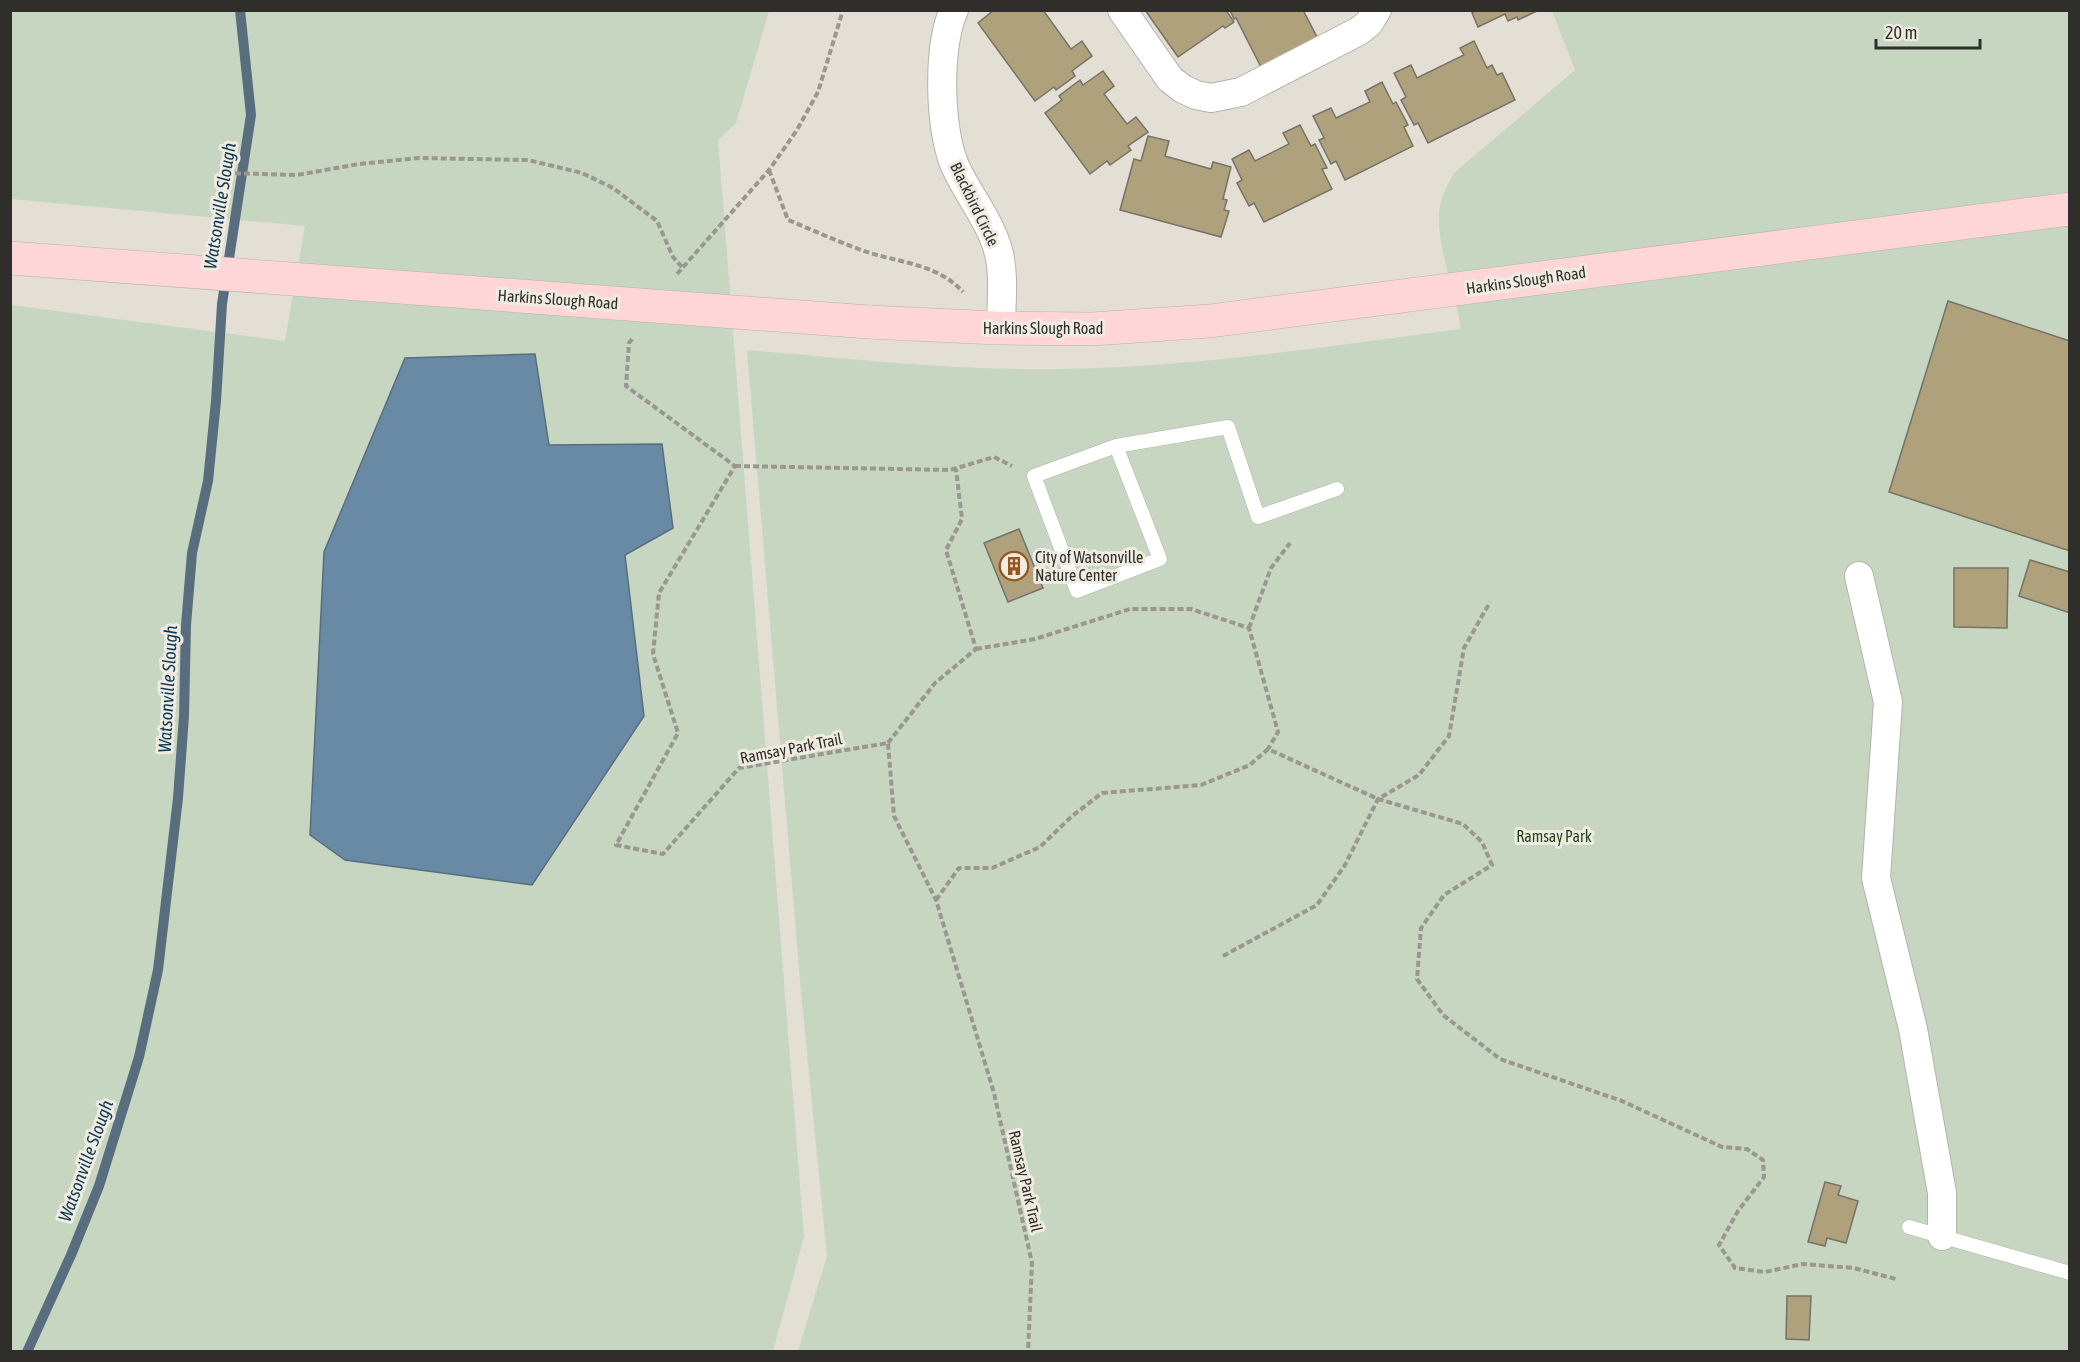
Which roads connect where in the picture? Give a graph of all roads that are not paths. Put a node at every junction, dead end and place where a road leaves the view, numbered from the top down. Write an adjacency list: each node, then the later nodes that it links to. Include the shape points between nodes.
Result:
1 (954, 10): 6 (street, Blackbird Circle, via 942,53 945,126 955,167 998,251)
2 (1122, 10): 3 (street, via 1170,79 1183,89 1211,98 1241,92 1359,32)
3 (1377, 10)
4 (2070, 209): 6 (main road, Harkins Slough Road, via 1210,321 1092,329)
5 (10, 258): 6 (main road, Harkins Slough Road, bridge, via 869,322)
6 (998, 328)
7 (1116, 446): 7 (lane, via 1160,559 1077,591 1034,476); 8 (lane, via 1228,427 1258,517)
8 (1338, 489)
9 (1859, 576): 11 (street, via 1888,702 1876,878 1913,1029 1942,1193)
10 (1909, 1227): 11 (lane)
11 (1942, 1236): 12 (lane)
12 (2070, 1273)

